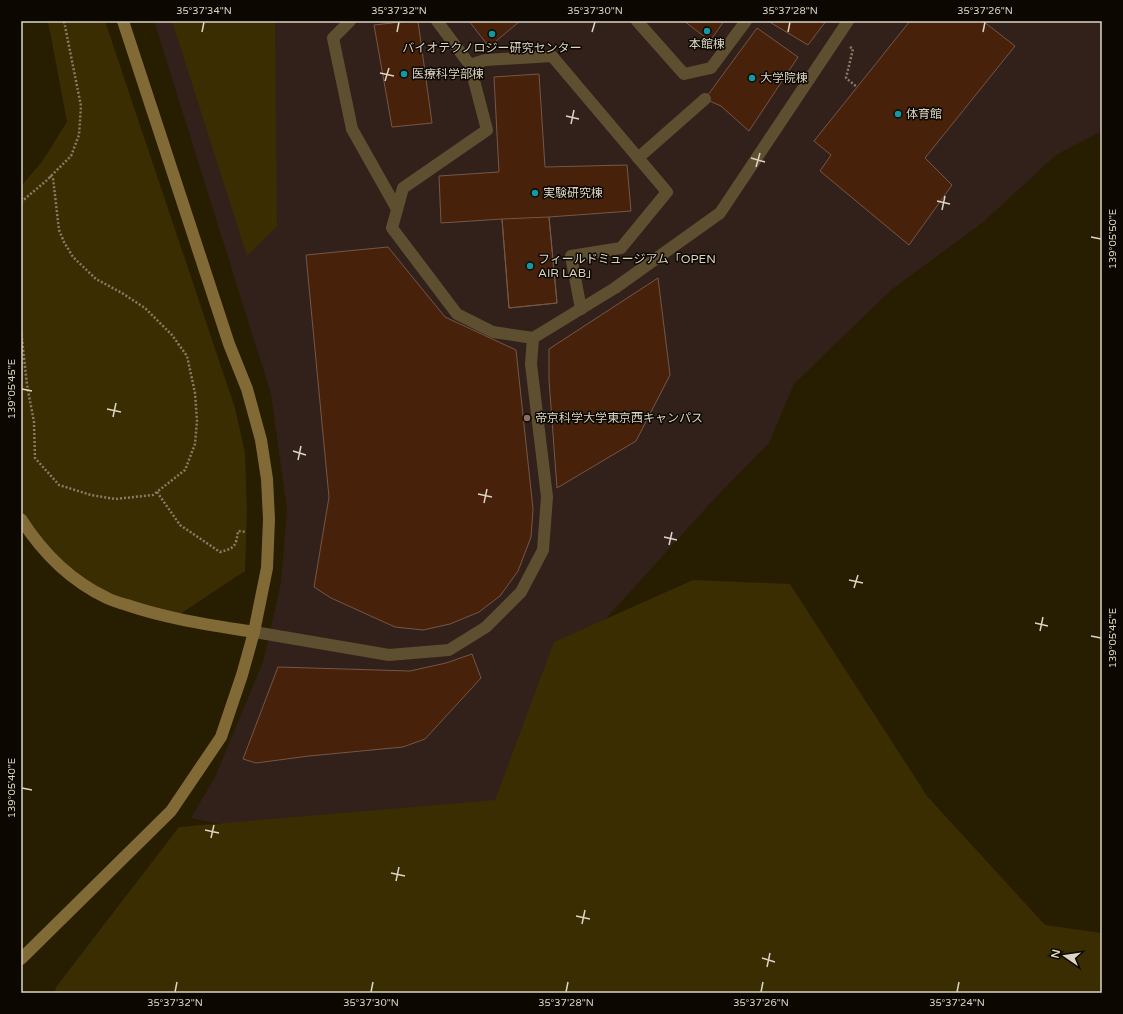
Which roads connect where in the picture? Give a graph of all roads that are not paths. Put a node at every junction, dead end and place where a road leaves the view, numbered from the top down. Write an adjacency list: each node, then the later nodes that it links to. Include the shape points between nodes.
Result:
1 (123, 21): 14 (street, via 229,344 247,389 261,440 267,479 269,533 267,568)
2 (350, 21): 10 (street, via 333,38 352,129)
3 (437, 21): 7 (street)
4 (637, 21): 5 (street, via 684,74 711,68)
5 (746, 21)
6 (848, 21): 11 (street, via 720,213 615,288)
7 (470, 65): 9 (street, via 485,60 552,56); 10 (street, via 487,130 403,188)
8 (705, 98): 9 (street)
9 (638, 158): 11 (street, via 667,192 621,248 571,256)
10 (397, 209): 12 (street, via 392,228 457,314 493,332)
11 (581, 309): 12 (street)
12 (533, 338): 14 (street, via 531,364 547,497 542,550 520,592 486,627 449,650 388,655)
13 (21, 519): 14 (street, via 46,553 76,580 107,598 174,618)
14 (254, 632): 15 (street, via 221,737 172,811)
15 (21, 959)

